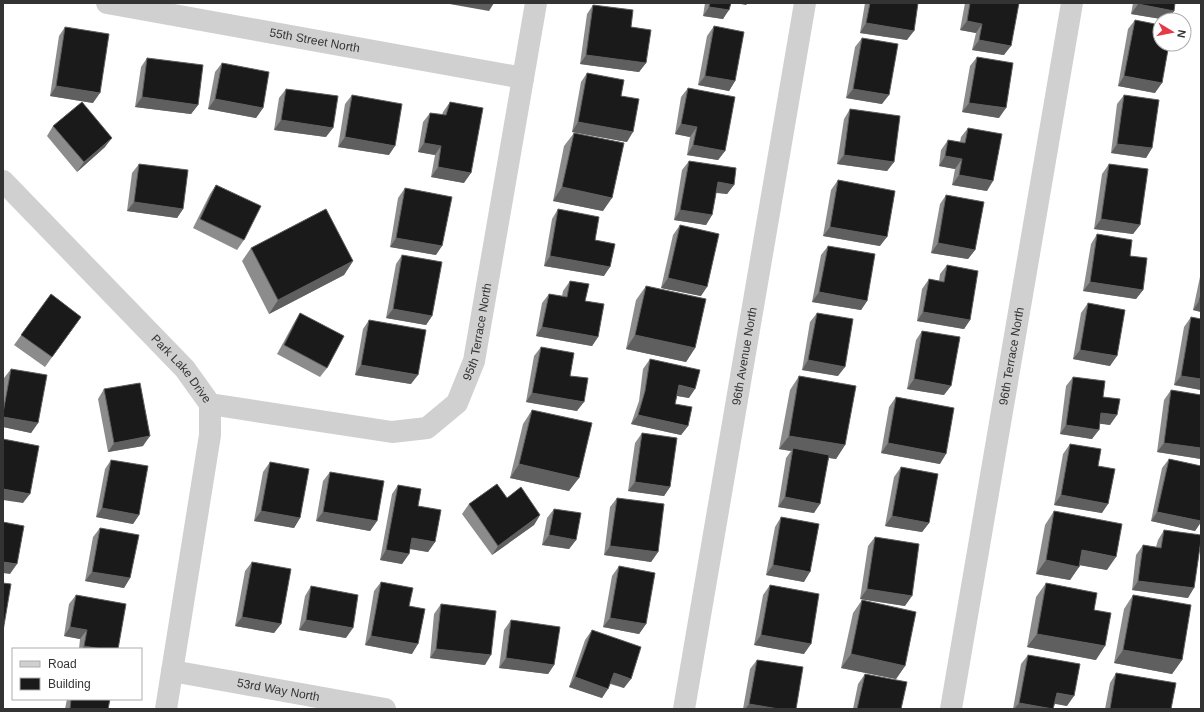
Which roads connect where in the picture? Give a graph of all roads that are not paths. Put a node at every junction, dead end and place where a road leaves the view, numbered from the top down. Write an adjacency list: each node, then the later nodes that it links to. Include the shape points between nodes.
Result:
1 (107, 3): 5 (street, 55th Street North)
2 (536, 3): 5 (street, 95th Terrace North)
3 (805, 3): 11 (street, 96th Avenue North)
4 (1072, 3): 12 (street, 96th Terrace North)
5 (523, 78): 7 (street, 95th Terrace North, via 474,362 457,404 427,428 392,432)
6 (3, 181): 7 (street, Park Lake Drive, via 185,369)
7 (210, 404): 8 (street, Park Lake Drive, via 210,435)
8 (172, 671): 9 (street, Park Lake Drive); 10 (street, 53rd Way North)
9 (166, 709)
10 (385, 709)
11 (684, 709)
12 (951, 709)

